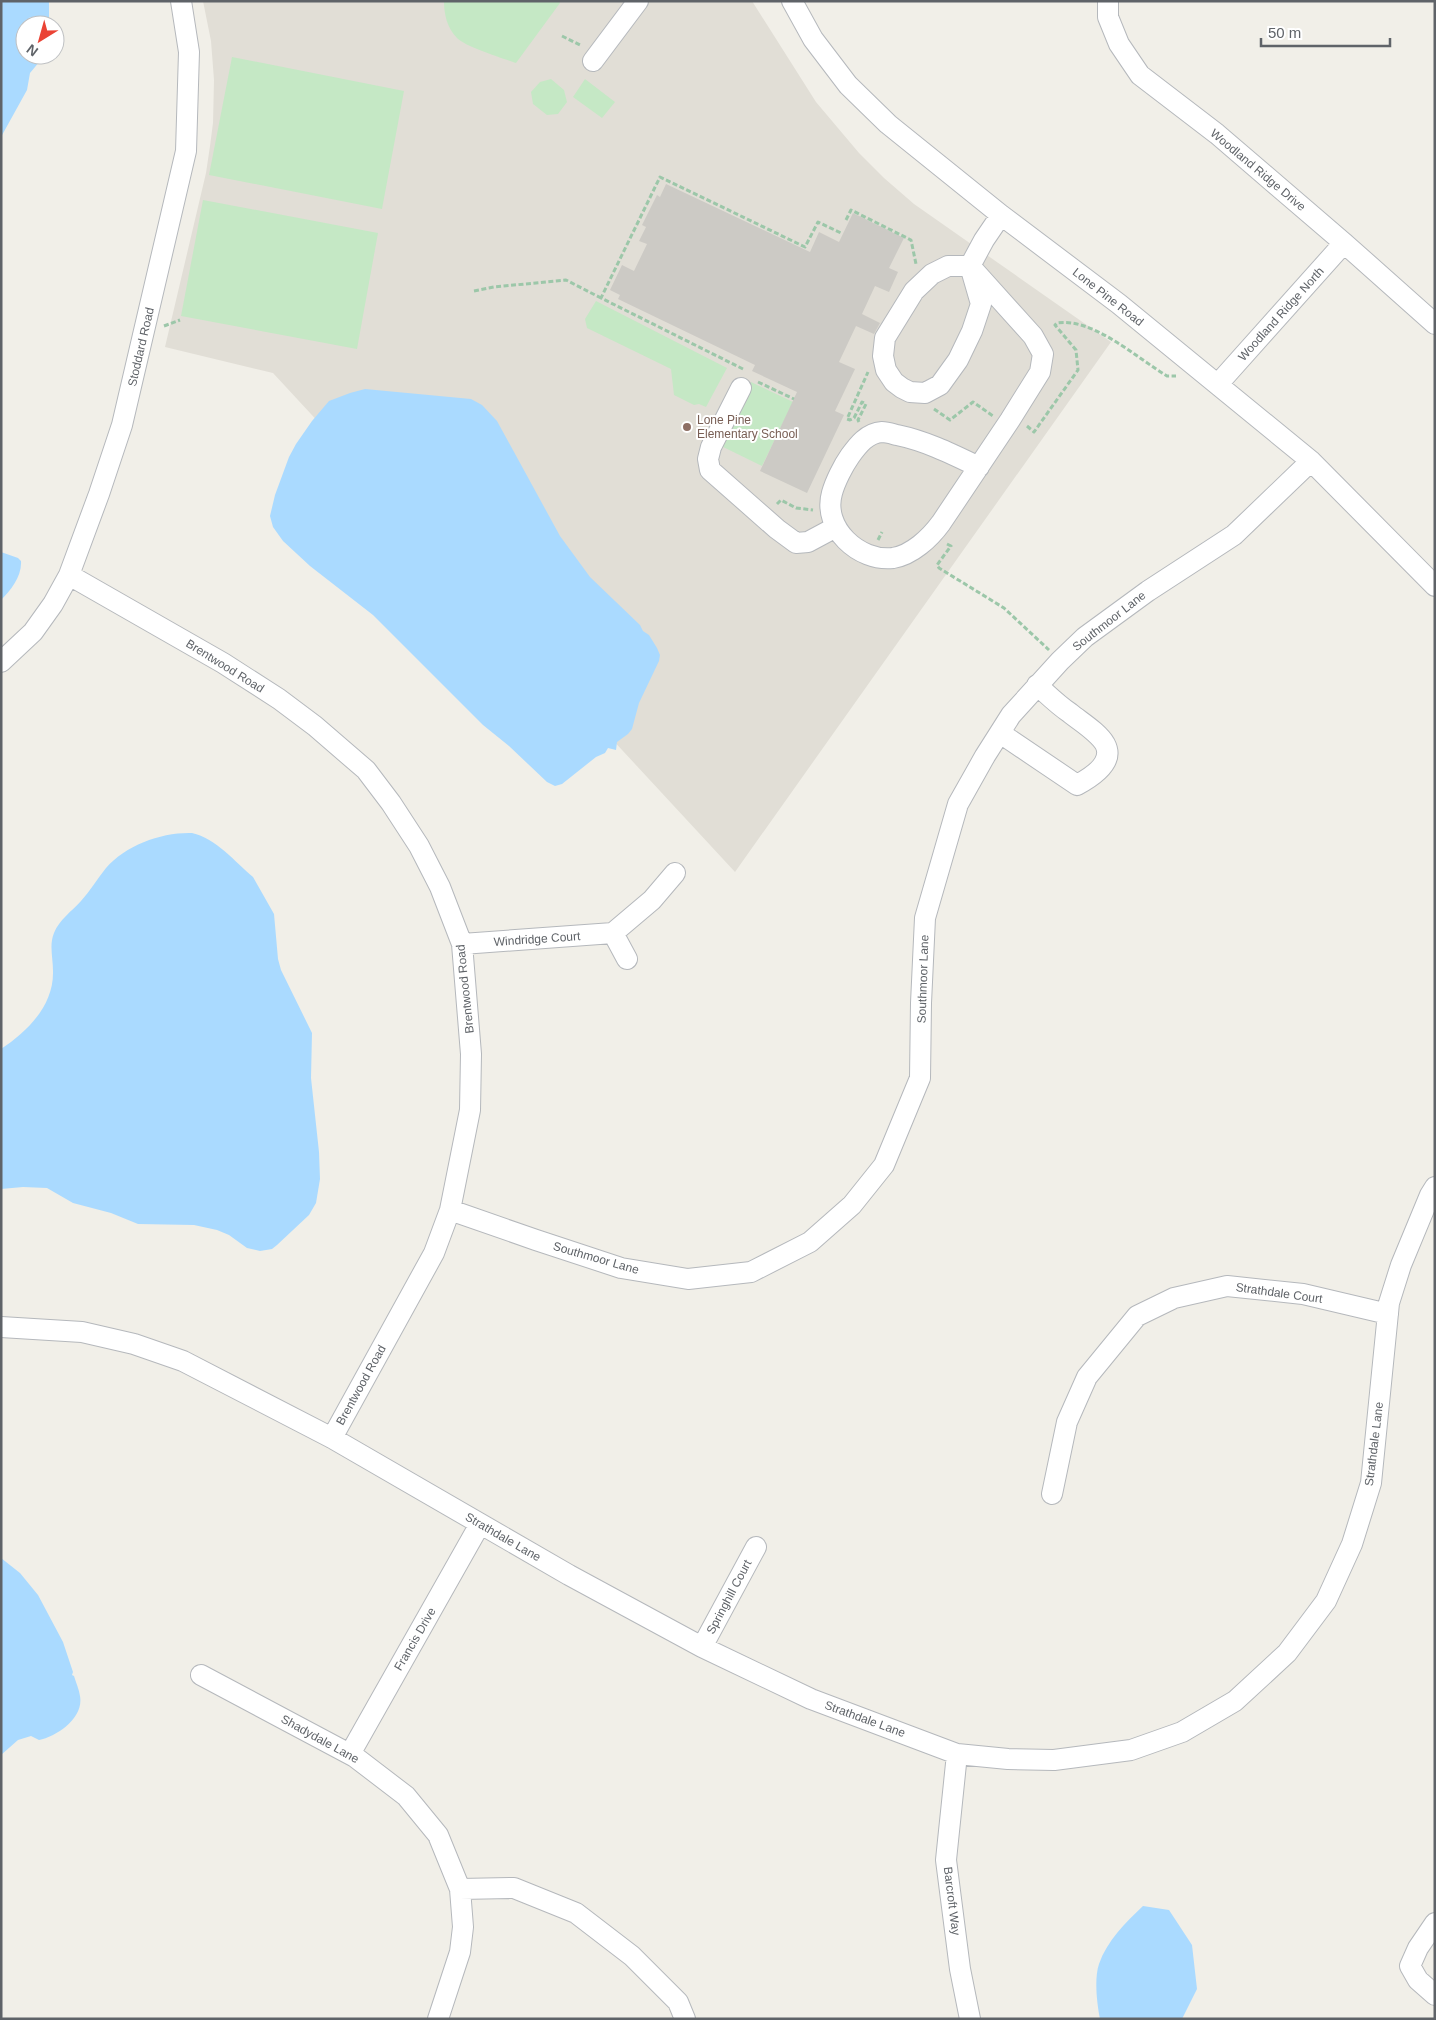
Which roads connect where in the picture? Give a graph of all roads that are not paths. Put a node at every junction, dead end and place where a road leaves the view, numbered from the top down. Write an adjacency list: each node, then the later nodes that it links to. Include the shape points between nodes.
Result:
1 (181, 1): 15 (street, Stoddard Road, via 188,52 186,151 122,425)
2 (638, 1): 5 (street)
3 (792, 1): 6 (street, Lone Pine Road, via 813,39 848,85 888,124)
4 (1108, 1): 7 (street, Woodland Ridge Drive, via 1108,17 1119,44 1140,75 1217,134)
5 (593, 61)
6 (1001, 215): 8 (street); 11 (street, Lone Pine Road)
7 (1344, 243): 9 (street, Woodland Ridge Drive); 11 (street, Woodland Ridge North)
8 (970, 266): 8 (street, via 948,266 932,274 914,291 885,338 882,356 886,370 902,388 925,393 940,386 958,360 981,304); 13 (street, via 1033,336 1044,354 1040,372)
9 (1435, 324)
10 (744, 382): 14 (street, via 711,447 710,470 796,543 808,542)
11 (1218, 384): 12 (street, Lone Pine Road)
12 (1311, 462): 16 (street, Lone Pine Road); 18 (street, Southmoor Lane, via 1234,535 1085,637)
13 (978, 467): 14 (street, via 933,534 908,553 892,558 874,556 847,542); 14 (street, via 945,450 910,438 882,432 866,437 848,460 832,494 831,508)
14 (836, 527)
15 (69, 575): 17 (street, Stoddard Road, via 33,632); 22 (street, Brentwood Road, via 223,663 279,699 366,770 419,846 440,887)
16 (1435, 586)
17 (1, 662)
18 (1037, 685): 19 (street, Southmoor Lane); 19 (street, via 1106,745 1103,766 1093,777 1077,785)
19 (1000, 733): 25 (street, Southmoor Lane, via 958,804 926,918 920,1078 884,1165 852,1205 810,1242 751,1272 688,1279 622,1268)
20 (675, 873): 21 (street, via 652,900)
21 (613, 933): 22 (street, Windridge Court); 23 (street)
22 (462, 944): 25 (street, Brentwood Road, via 471,1054 470,1110)
23 (627, 959)
24 (1435, 1187): 26 (street, Strathdale Lane)
25 (450, 1210): 29 (street, Brentwood Road, via 434,1253)
26 (1429, 1215): 27 (street, Strathdale Lane, via 1401,1264)
27 (1388, 1314): 30 (street, Strathdale Court, via 1303,1294 1227,1286 1174,1298 1137,1316 1086,1377 1067,1422); 36 (street, Strathdale Lane, via 1371,1483 1352,1544 1326,1601 1287,1653 1235,1701 1182,1732 1131,1750 1054,1760)
28 (1, 1327): 29 (street, Strathdale Lane, via 82,1332 134,1344 183,1361)
29 (332, 1438): 31 (street, Strathdale Lane)
30 (1052, 1494)
31 (480, 1524): 33 (street, Strathdale Lane); 35 (street, Francis Drive)
32 (756, 1547): 33 (street, Springhill Court)
33 (702, 1647): 36 (street, Strathdale Lane, via 811,1699)
34 (201, 1675): 35 (street, Shadydale Lane)
35 (350, 1754): 37 (street, Shadydale Lane, via 406,1796 438,1834)
36 (957, 1754): 42 (street, Barcroft Way, via 946,1860)
37 (460, 1889): 40 (street, Shadydale Lane, via 463,1927 460,1952); 41 (street, via 514,1888 576,1913 632,1956 678,2002)
38 (1435, 1923): 39 (street, via 1410,1966 1418,1980)
39 (1435, 1995)
40 (438, 2019)
41 (685, 2019)
42 (970, 2019)

